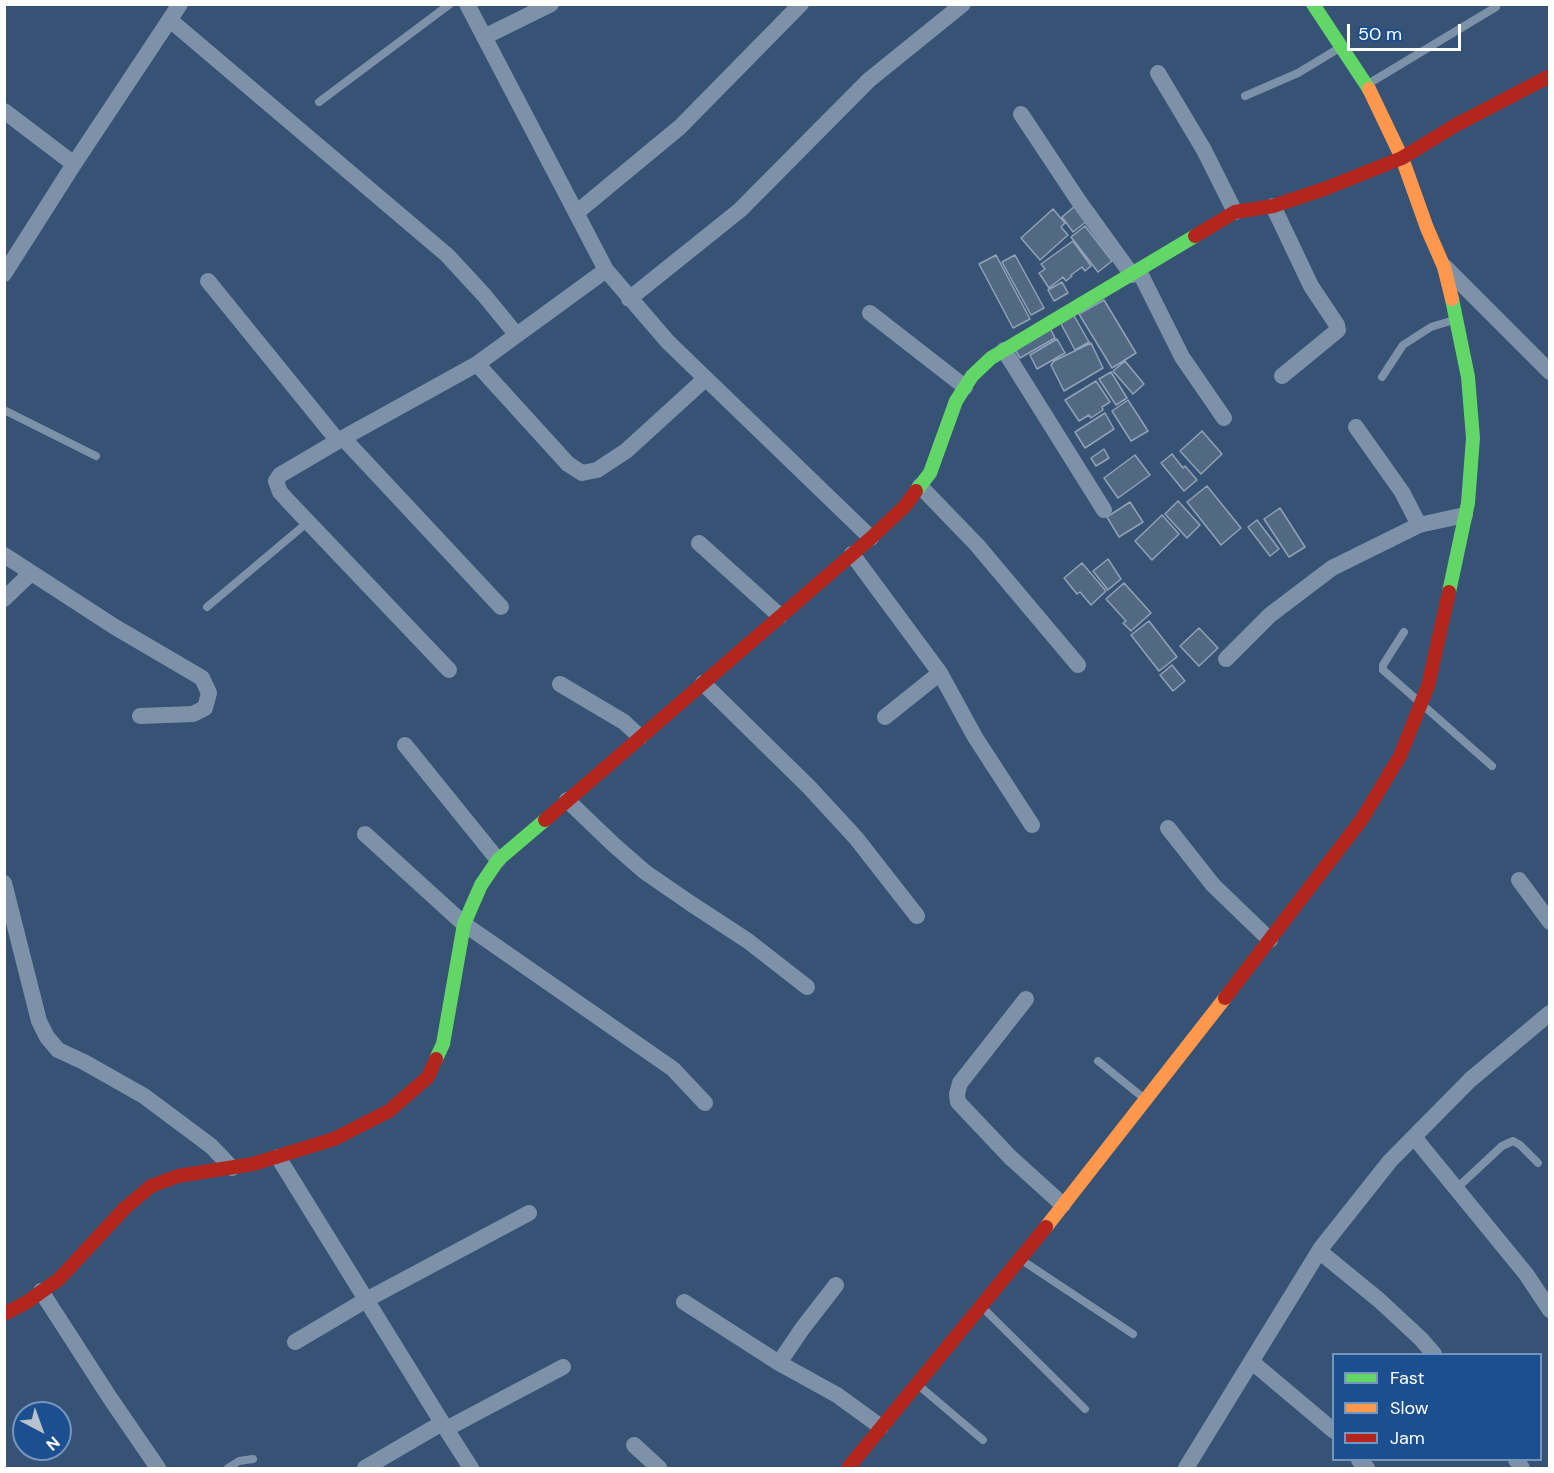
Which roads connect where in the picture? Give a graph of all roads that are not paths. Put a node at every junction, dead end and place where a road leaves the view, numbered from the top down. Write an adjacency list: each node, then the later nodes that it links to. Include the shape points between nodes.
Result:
1 (450, 4): 15 (lane)
2 (467, 4): 9 (street)
3 (551, 4): 9 (street)
4 (801, 4): 22 (street, via 680,127)
5 (963, 4): 28 (street, via 869,80 740,210)
6 (1313, 4): 10 (street)
7 (1496, 7): 13 (lane)
8 (173, 10): 19 (street); 31 (street, via 447,255)
9 (484, 37): 22 (street)
10 (1342, 47): 13 (street); 14 (lane, via 1298,73)
11 (1158, 73): 21 (street)
12 (1550, 76): 18 (street)
13 (1367, 85): 18 (street)
14 (1245, 96)
15 (319, 102)
16 (4, 111): 19 (street)
17 (1021, 114): 25 (street, via 1078,200)
18 (1402, 158): 20 (street); 23 (street)
19 (74, 164): 26 (street, via 13,254)
20 (1273, 206): 21 (street); 35 (street, via 1311,286 1338,330)
21 (1235, 212): 25 (street)
22 (576, 213): 24 (street)
23 (1444, 267): 30 (street); 34 (street)
24 (606, 270): 28 (street); 31 (street)
25 (1136, 273): 32 (street); 40 (street, via 1182,357)
26 (4, 274)
27 (208, 281): 42 (street)
28 (629, 299): 37 (street)
29 (870, 313): 38 (street)
30 (1457, 319): 36 (lane, via 1431,327 1403,345); 46 (street, via 1468,377 1473,438)
31 (516, 334): 33 (street)
32 (1004, 350): 38 (street, via 972,376); 45 (street)
33 (477, 364): 37 (street, via 568,464 582,473 597,470 626,451); 42 (street)
34 (1550, 372)
35 (1282, 376)
36 (1382, 376)
37 (705, 379): 49 (street)
38 (965, 387): 44 (street, via 956,401 930,473)
39 (4, 410): 43 (lane)
40 (1224, 418)
41 (1356, 427): 48 (street, via 1402,492)
42 (340, 440): 47 (street, via 276,481 280,492); 56 (street)
43 (96, 456)
44 (920, 486): 49 (street); 60 (street, via 984,552)
45 (1104, 510)
46 (1465, 515): 48 (street); 65 (street)
47 (308, 522): 55 (lane); 61 (street)
48 (1419, 525): 59 (street, via 1332,568 1270,615)
49 (871, 538): 51 (street)
50 (699, 543): 57 (street)
51 (852, 554): 57 (street); 62 (street)
52 (4, 555): 53 (street)
53 (31, 573): 54 (street); 66 (street, via 202,678 209,693 205,708 193,714)
54 (4, 599)
55 (207, 607)
56 (501, 607)
57 (780, 616): 63 (street)
58 (1404, 633): 65 (lane, via 1383,670)
59 (1226, 658)
60 (1078, 664)
61 (449, 670)
62 (940, 673): 67 (street); 72 (street, via 975,737)
63 (703, 683): 68 (street); 78 (street, via 848,829)
64 (560, 684): 68 (street, via 624,722)
65 (1421, 703): 70 (lane); 81 (street, via 1400,756 1362,819)
66 (140, 716)
67 (885, 717)
68 (640, 736): 71 (street)
69 (405, 745): 75 (street)
70 (1492, 765)
71 (567, 800): 75 (street); 82 (street, via 645,872 748,940)
72 (1032, 825)
73 (1168, 828): 81 (street, via 1214,885)
74 (365, 834): 80 (street)
75 (498, 860): 80 (street, via 481,885)
76 (1519, 880): 79 (street)
77 (4, 883): 91 (street, via 39,1021 47,1037 58,1050 144,1096 211,1146)
78 (917, 916)
79 (1550, 922)
80 (464, 924): 87 (street, via 673,1069); 89 (street, via 443,1044 428,1077 389,1112 334,1139)
81 (1270, 940): 86 (street)
82 (807, 987)
83 (1026, 999): 93 (street, via 960,1083 958,1102)
84 (1550, 1013): 88 (street, via 1470,1080)
85 (1098, 1060): 86 (lane)
86 (1146, 1100): 93 (street)
87 (705, 1103)
88 (1414, 1137): 92 (street); 95 (street)
89 (278, 1157): 91 (street); 99 (street)
90 (1538, 1163): 92 (lane, via 1513,1141 1502,1146)
91 (231, 1168): 98 (street, via 178,1176 151,1186 125,1208 59,1279)
92 (1457, 1188): 102 (street)
93 (1062, 1205): 96 (street)
94 (529, 1213): 99 (street)
95 (1318, 1251): 106 (street, via 1379,1300); 107 (street)
96 (1020, 1259): 101 (street); 104 (lane)
97 (836, 1285): 108 (street)
98 (41, 1291): 103 (street); 118 (street)
99 (366, 1300): 105 (street); 112 (street)
100 (684, 1302): 108 (street)
101 (981, 1306): 110 (street); 111 (lane)
102 (1550, 1310)
103 (4, 1314)
104 (1133, 1334)
105 (295, 1342)
106 (1433, 1353)
107 (1252, 1362): 114 (street); 124 (street)
108 (779, 1363): 113 (street, via 837,1395)
109 (563, 1367): 112 (street)
110 (917, 1384): 113 (street); 115 (lane)
111 (1086, 1408)
112 (444, 1426): 120 (street); 121 (street)
113 (881, 1427): 123 (street)
114 (1332, 1429)
115 (983, 1440)
116 (634, 1445): 122 (street)
117 (253, 1460): 119 (lane, via 239,1461)
118 (158, 1468)
119 (228, 1468)
120 (365, 1468)
121 (471, 1468)
122 (659, 1468)
123 (848, 1468)
124 (1187, 1468)

